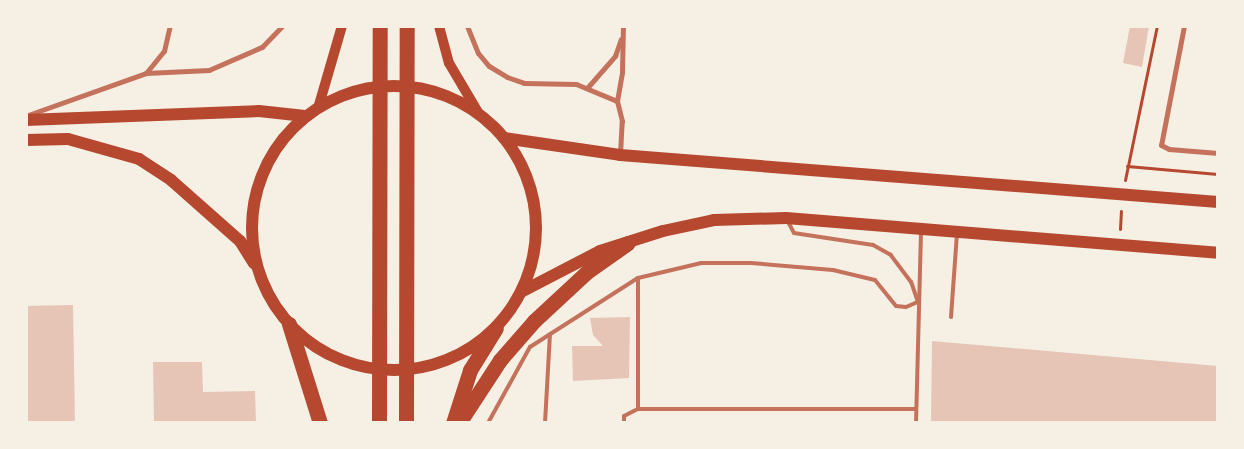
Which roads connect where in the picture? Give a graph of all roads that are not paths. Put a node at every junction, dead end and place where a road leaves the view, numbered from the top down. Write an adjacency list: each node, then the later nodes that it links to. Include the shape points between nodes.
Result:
1 (170, 26): 11 (street, via 164,51)
2 (282, 26): 11 (street, via 262,47 209,70)
3 (342, 26): 14 (main road)
4 (380, 26): 39 (highway)
5 (407, 26): 40 (highway)
6 (439, 26): 15 (main road, via 449,63)
7 (467, 26): 12 (street, via 478,53 489,66 507,77 524,83 576,84)
8 (623, 26): 10 (street)
9 (1184, 26): 20 (street, via 1161,145 1169,149)
10 (623, 34): 12 (street, via 615,56); 13 (street)
11 (146, 73): 17 (street)
12 (587, 88): 13 (street)
13 (617, 101): 21 (street, via 622,121)
14 (318, 106): 15 (main road, via 361,89 399,86 422,88 451,98); 16 (main road)
15 (479, 114): 18 (main road)
16 (305, 116): 17 (main road, via 259,111); 28 (main road, via 282,140 264,168 254,200 252,226)
17 (26, 118)
18 (504, 138): 21 (main road); 30 (main road, via 525,173 535,213 534,254)
19 (26, 140): 28 (main road, via 68,139 139,159 172,180 240,241)
20 (1218, 153)
21 (620, 155): 22 (main road)
22 (1218, 202)
23 (786, 218): 24 (main road); 26 (main road, via 714,220); 31 (lane, via 794,233 872,245 891,255 911,282)
24 (921, 231): 25 (main road); 31 (lane)
25 (957, 234): 27 (main road); 32 (lane)
26 (628, 243): 30 (main road, via 600,251); 42 (highway, via 587,272 534,320 500,360)
27 (1218, 254)
28 (257, 267): 33 (main road, via 269,298)
29 (638, 278): 31 (lane, via 701,263 751,263 833,270 875,280 896,306 906,307); 35 (lane); 36 (lane)
30 (521, 292): 34 (main road)
31 (918, 302): 37 (lane)
32 (951, 317)
33 (288, 324): 34 (main road, via 314,346 343,362 380,370 418,369 454,358); 38 (highway)
34 (496, 328): 41 (highway, via 470,370)
35 (550, 334): 43 (lane, via 530,347); 44 (lane)
36 (638, 409): 37 (lane); 45 (lane, via 624,416)
37 (916, 409): 46 (lane)
38 (320, 423)
39 (379, 423)
40 (406, 423)
41 (453, 423)
42 (459, 423)
43 (488, 423)
44 (546, 423)
45 (624, 423)
46 (916, 423)

